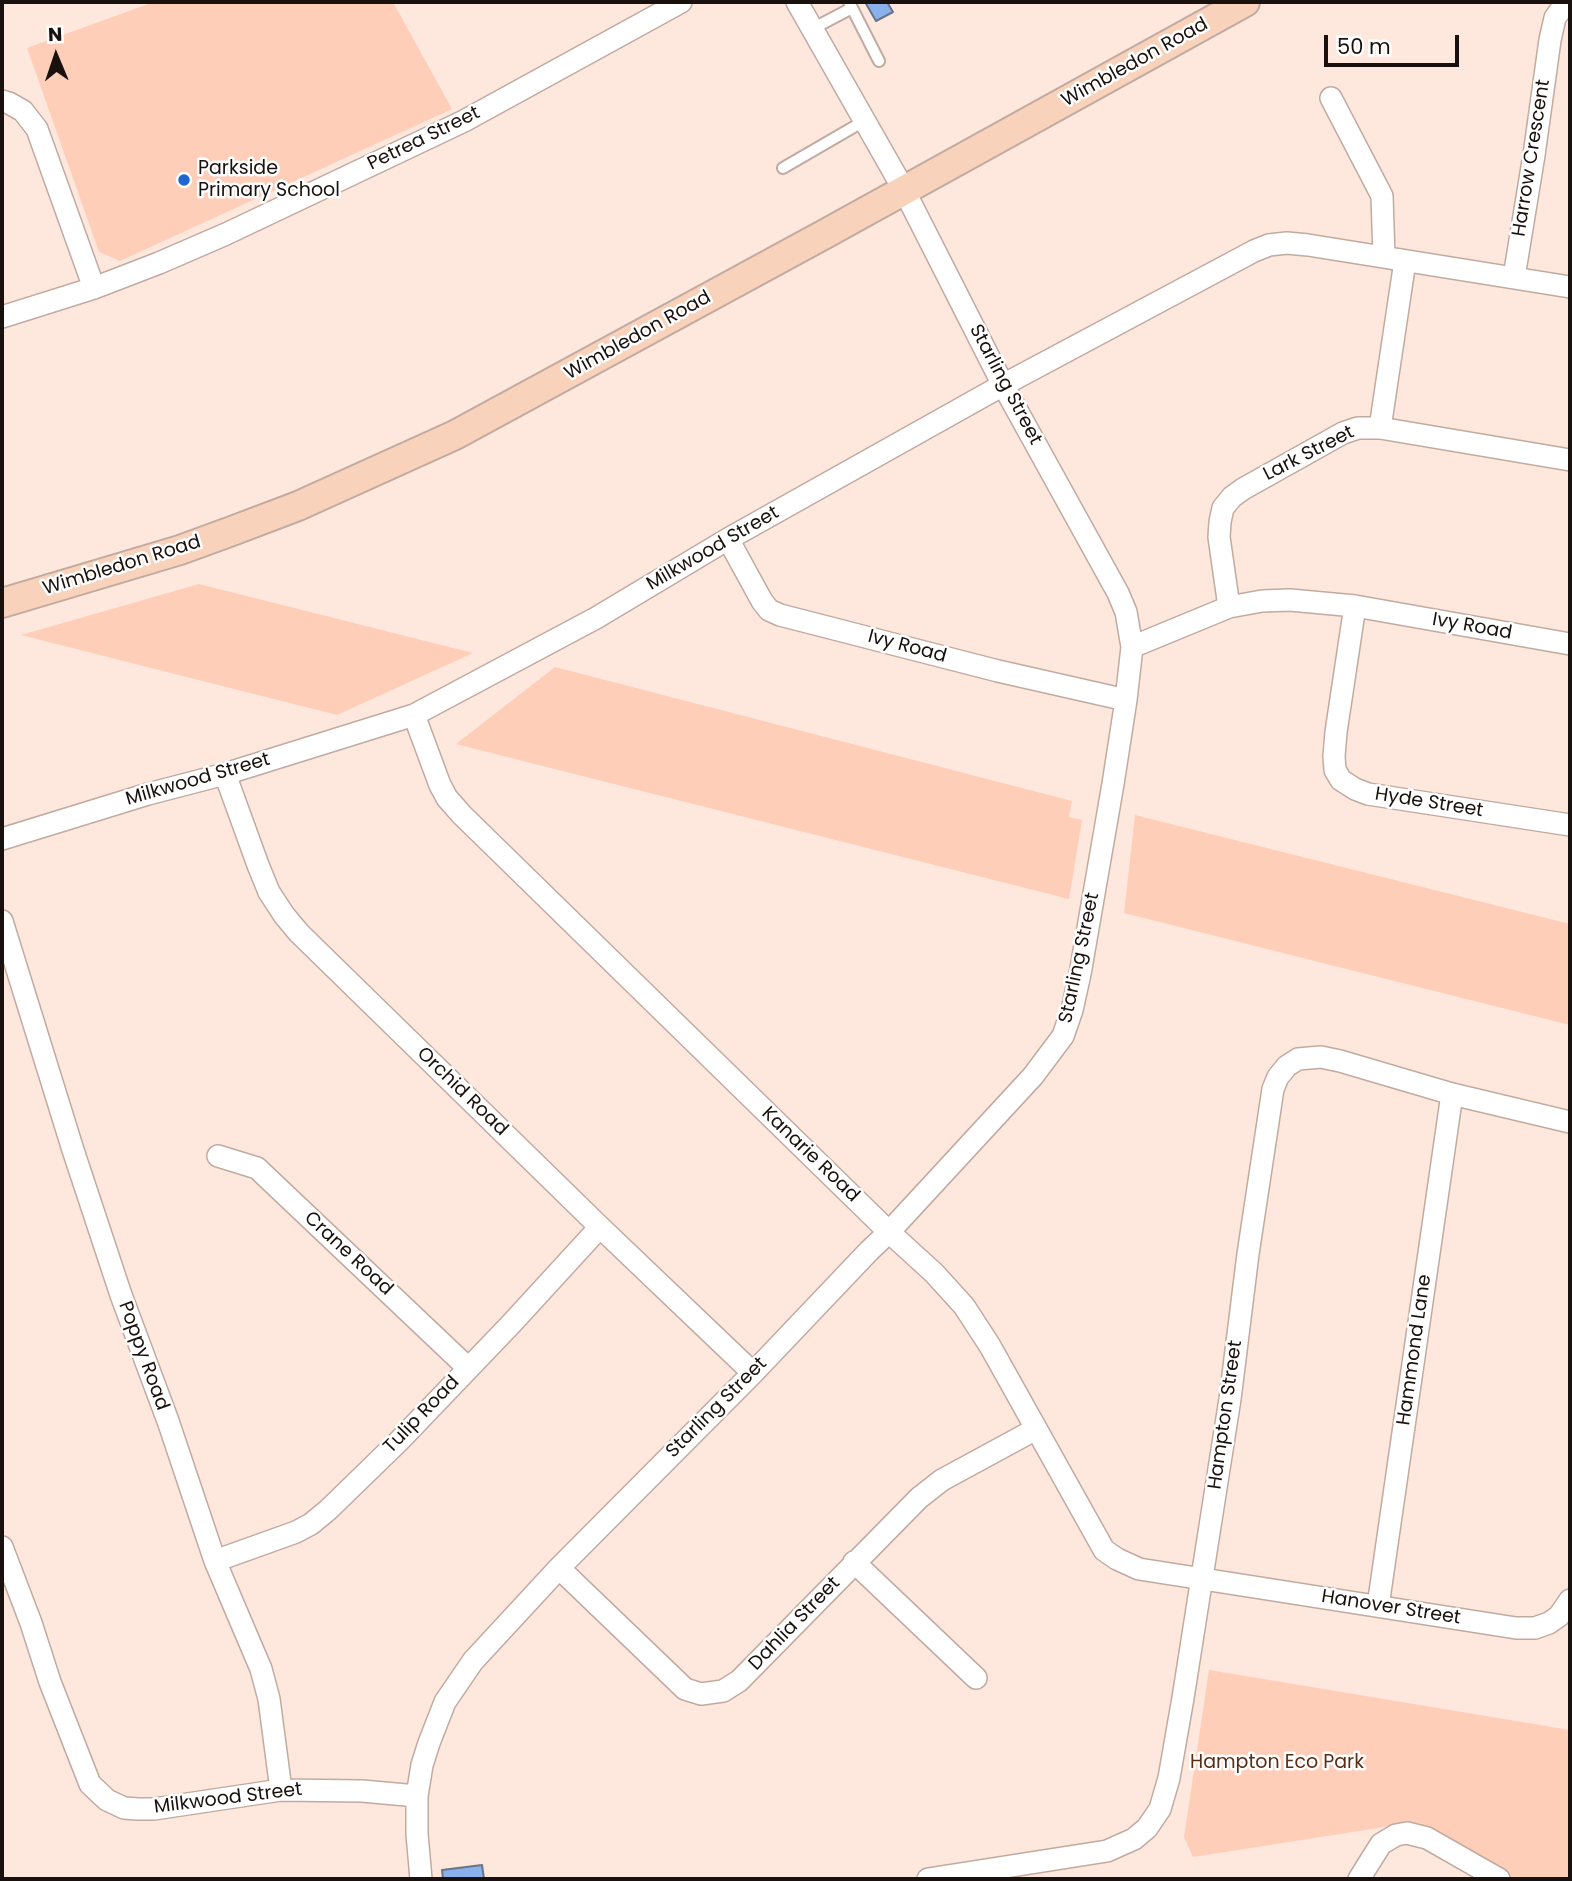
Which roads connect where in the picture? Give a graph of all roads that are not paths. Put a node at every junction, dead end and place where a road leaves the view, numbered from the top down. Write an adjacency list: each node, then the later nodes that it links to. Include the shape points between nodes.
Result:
1 (681, 2): 17 (street, Petrea Street, via 464,121 226,234)
2 (797, 2): 6 (street, Starling Street)
3 (1245, 2): 12 (street, Wimbledon Road)
4 (1566, 2): 15 (street, Harrow Crescent, via 1555,18 1550,40)
5 (851, 5): 6 (lane); 7 (lane)
6 (813, 29): 10 (street, Starling Street)
7 (879, 61)
8 (1331, 98): 13 (street, via 1382,197)
9 (2, 101): 17 (street, via 23,110 37,129)
10 (864, 121): 11 (lane); 12 (street, Starling Street)
11 (783, 168)
12 (904, 190): 19 (street, Starling Street); 23 (street, Wimbledon Road, via 525,399 396,463 193,545)
13 (1384, 257): 14 (street, Milkwood Street); 19 (street, Milkwood Street, via 1308,245 1269,245)
14 (1405, 261): 15 (street, Milkwood Street); 20 (street, Lark Street)
15 (1514, 277): 16 (street, Milkwood Street)
16 (1570, 287)
17 (94, 288): 18 (street, Petrea Street)
18 (2, 317)
19 (1003, 385): 22 (street, Milkwood Street); 27 (street, Starling Street, via 1118,593)
20 (1380, 428): 21 (street); 24 (street, Lark Street, via 1343,432 1232,497 1223,508 1219,529)
21 (1570, 460)
22 (728, 539): 28 (street, Ivy Road, via 762,601 780,615); 29 (street, Milkwood Street, via 596,618)
23 (2, 603)
24 (1229, 607): 25 (street, Ivy Road, via 1290,600); 27 (street, Ivy Road)
25 (1355, 607): 26 (street, Ivy Road); 31 (street, Hyde Street, via 1336,732 1335,770 1341,780 1368,793)
26 (1570, 644)
27 (1132, 647): 28 (street, Starling Street)
28 (1126, 700): 38 (street, Starling Street, via 1080,974 1063,1036 1033,1076)
29 (414, 715): 30 (street, Milkwood Street); 38 (street, Kanarie Road, via 447,799)
30 (225, 774): 32 (street, Milkwood Street); 37 (street, Orchid Road, via 269,892 291,924)
31 (1570, 825)
32 (2, 839)
33 (2, 922): 43 (street, Poppy Road, via 121,1295)
34 (1452, 1094): 35 (street, Hampton Street); 46 (street, Hampton Street, via 1321,1057 1298,1059 1278,1077); 48 (street, Hammond Lane)
35 (1570, 1122)
36 (218, 1156): 39 (street, Crane Road, via 257,1168)
37 (600, 1227): 39 (street, Tulip Road); 40 (street, Orchid Road)
38 (890, 1232): 40 (street, Starling Street); 41 (street, Kanarie Road, via 964,1306)
39 (468, 1368): 43 (street, Tulip Road, via 311,1524)
40 (754, 1373): 45 (street, Starling Street)
41 (1036, 1429): 44 (street, Dahlia Street, via 943,1480); 46 (street, Kanarie Road, via 1104,1550 1139,1569)
42 (2, 1547): 50 (street, Milkwood Street, via 90,1784 107,1800 124,1808 154,1809)
43 (215, 1561): 50 (street, Poppy Road, via 261,1669)
44 (855, 1562): 45 (street, Dahlia Street, via 739,1681 723,1691 701,1694 685,1689); 49 (street)
45 (559, 1568): 51 (street, Starling Street, via 473,1661 445,1702)
46 (1201, 1578): 48 (street, Hanover Street); 52 (street, Hampton Street, via 1169,1778 1160,1809 1147,1828 1107,1851)
47 (1570, 1600): 48 (street, Hanover Street, via 1549,1623 1516,1629)
48 (1378, 1606)
49 (976, 1678)
50 (281, 1790): 51 (street, Milkwood Street)
51 (416, 1796): 53 (street, Starling Street)
52 (940, 1878)
53 (421, 1879)
54 (1359, 1879): 55 (street, via 1381,1844 1407,1833 1427,1838)
55 (1499, 1879)

